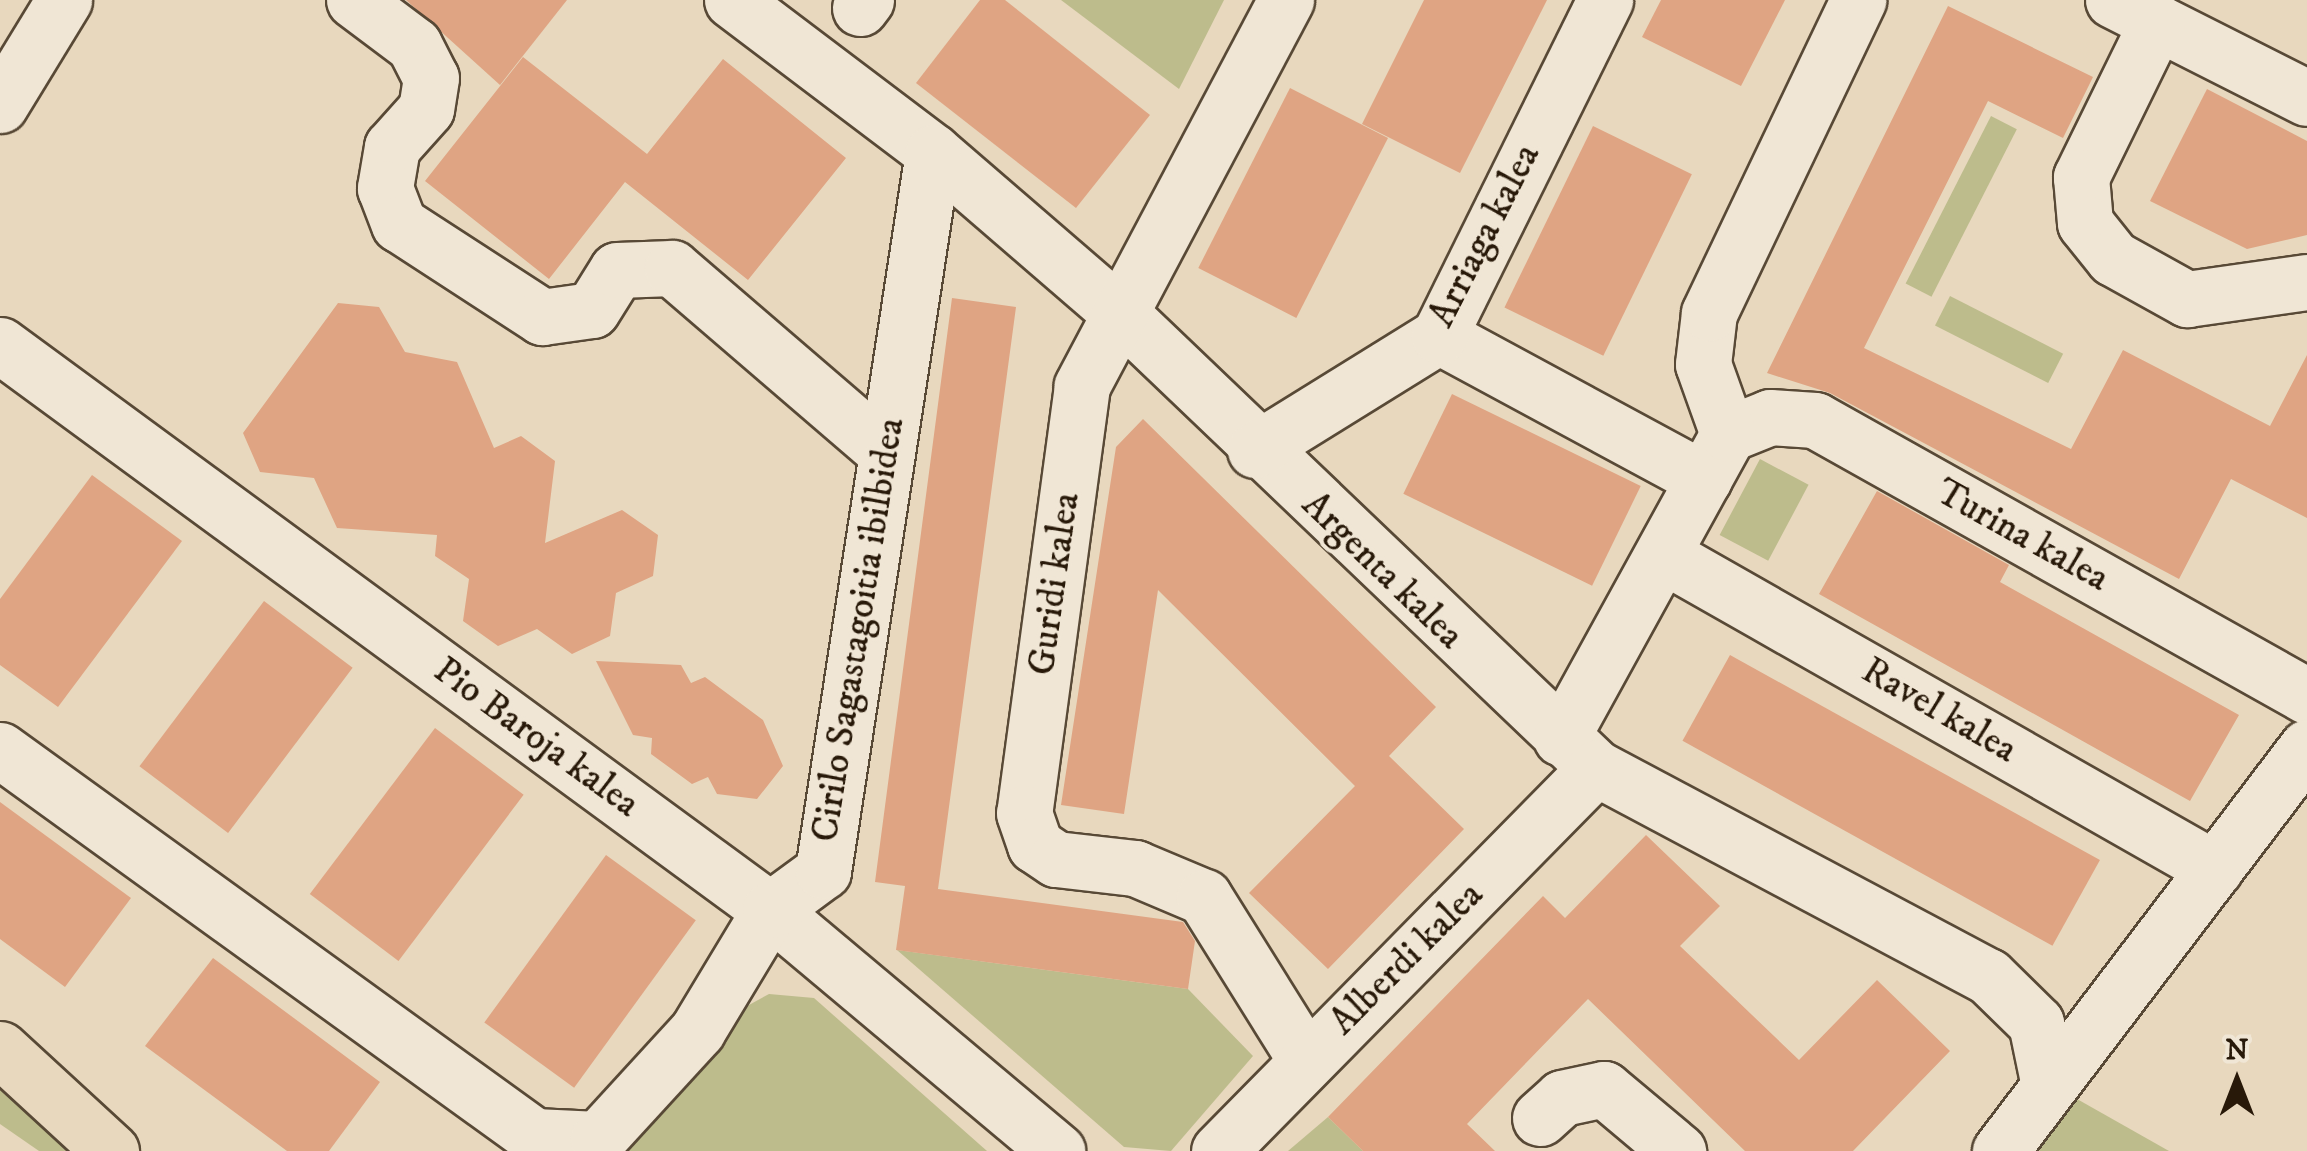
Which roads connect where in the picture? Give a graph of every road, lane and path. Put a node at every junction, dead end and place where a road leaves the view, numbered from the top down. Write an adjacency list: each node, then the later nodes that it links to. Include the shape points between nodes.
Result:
1 (64, 0): 9 (street)
2 (354, 0): 18 (street, via 414,45 431,78 426,109 392,148 384,188 399,224 542,317 592,310 617,270 672,268)
3 (732, 0): 10 (street, Argenta kalea)
4 (1286, 0): 11 (street, Guridi kalea)
5 (1605, 0): 15 (street, Arriaga kalea)
6 (1858, 0): 19 (street, via 1708,314 1703,364)
7 (2136, 11): 8 (street); 13 (street, via 2082,176 2085,224 2113,258 2187,300)
8 (2307, 98)
9 (0, 106)
10 (933, 152): 12 (street, Argenta kalea); 18 (street, Cirilo Sagastagoitia ibilbidea)
11 (1153, 246): 12 (street, via 1095,266); 14 (street, Guridi kalea)
12 (1052, 259): 14 (street, Argenta kalea)
13 (2307, 282)
14 (1123, 316): 17 (street, Argenta kalea); 28 (street, Guridi kalea, via 1082,386 1024,814 1035,846 1056,860 1135,868 1204,897)
15 (1438, 336): 17 (street, Arriaga kalea); 19 (street)
16 (0, 345): 26 (street, Pio Baroja kalea)
17 (1255, 450): 24 (street, Argenta kalea)
18 (886, 452): 26 (street, Cirilo Sagastagoitia ibilbidea, via 823,871)
19 (1716, 456): 20 (street, Alberdi kalea); 21 (street, Turina kalea, via 1770,417 1815,420)
20 (1663, 554): 24 (street, Alberdi kalea); 25 (street, Ravel kalea)
21 (2307, 696)
22 (2307, 746): 25 (street)
23 (0, 750): 26 (street, Cirilo Sagastagoitia ibilbidea, via 534,1136 565,1144 620,1124 697,1031)
24 (1579, 752): 28 (street, Alberdi kalea); 29 (street, Argenta kalea, via 1988,976 2036,1023)
25 (2215, 869): 29 (street)
26 (770, 910): 32 (street, Pio Baroja kalea)
27 (0, 1049): 31 (main road)
28 (1306, 1060): 33 (street, Alberdi kalea)
29 (2049, 1086): 35 (street)
30 (1540, 1118): 34 (street, via 1562,1098 1604,1089)
31 (111, 1151)
32 (1057, 1151)
33 (1219, 1151)
34 (1678, 1151)
35 (2000, 1151)

